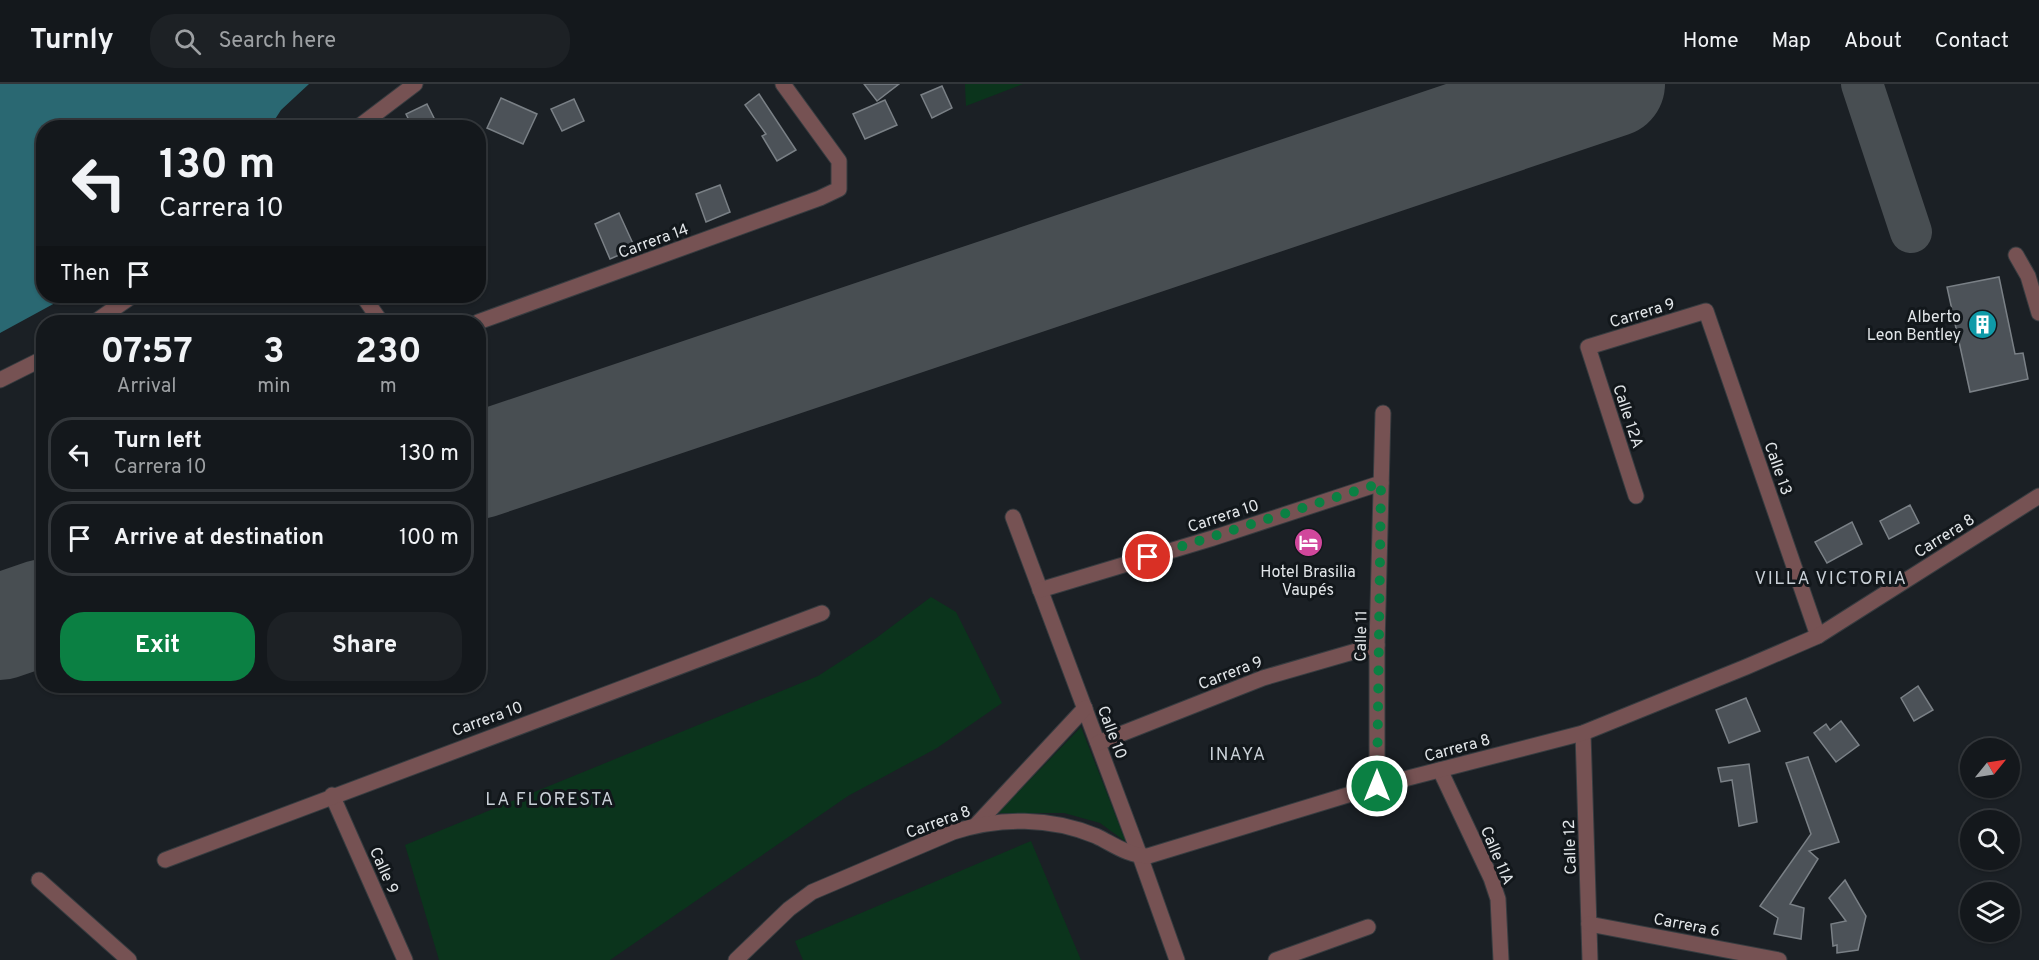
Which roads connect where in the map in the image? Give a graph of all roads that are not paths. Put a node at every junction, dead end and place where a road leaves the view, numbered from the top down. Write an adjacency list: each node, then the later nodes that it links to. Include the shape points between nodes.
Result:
1 (416, 84): 3 (street)
2 (783, 84): 9 (street, Carrera 14, via 840,161 839,189)
3 (368, 120)
4 (2016, 255): 7 (street, via 2028,276)
5 (122, 303): 8 (street)
6 (1706, 311): 10 (street, Carrera 9); 20 (street, Calle 13)
7 (2039, 312)
8 (105, 315)
9 (486, 319)
10 (1588, 347): 15 (street, Calle 12A)
11 (36, 362): 12 (street)
12 (0, 380)
13 (1383, 413): 14 (street, Calle 11)
14 (1381, 483): 18 (street, Carrera 10); 21 (street, Calle 11)
15 (1636, 496)
16 (2039, 496): 20 (street, Carrera 8)
17 (1013, 517): 18 (street, Calle 10)
18 (1040, 590): 22 (street, Calle 10)
19 (822, 613): 27 (street, Carrera 10)
20 (1818, 636): 23 (street, Carrera 8)
21 (1377, 645): 24 (street, Carrera 9, via 1263,678); 26 (street, Calle 11)
22 (1085, 708): 24 (street, Calle 10); 28 (street)
23 (1583, 733): 25 (street, Carrera 8); 32 (street, Calle 12)
24 (1098, 743): 29 (street, Calle 10)
25 (1440, 770): 26 (street, Carrera 8); 39 (street, Calle 11A, via 1498,899)
26 (1377, 786): 29 (street, Carrera 8)
27 (332, 795): 30 (street, Carrera 10); 35 (street, Calle 9)
28 (977, 824): 29 (street, Carrera 8, via 1001,821 1058,825); 36 (street, Carrera 8, via 812,892)
29 (1140, 856): 37 (street, Calle 10)
30 (165, 860)
31 (39, 880): 34 (street)
32 (1589, 924): 40 (street, Calle 12); 41 (street, Carrera 6)
33 (1368, 927): 38 (street)
34 (129, 960)
35 (405, 960)
36 (736, 960)
37 (1177, 960)
38 (1276, 960)
39 (1501, 960)
40 (1590, 960)
41 (1779, 960)

